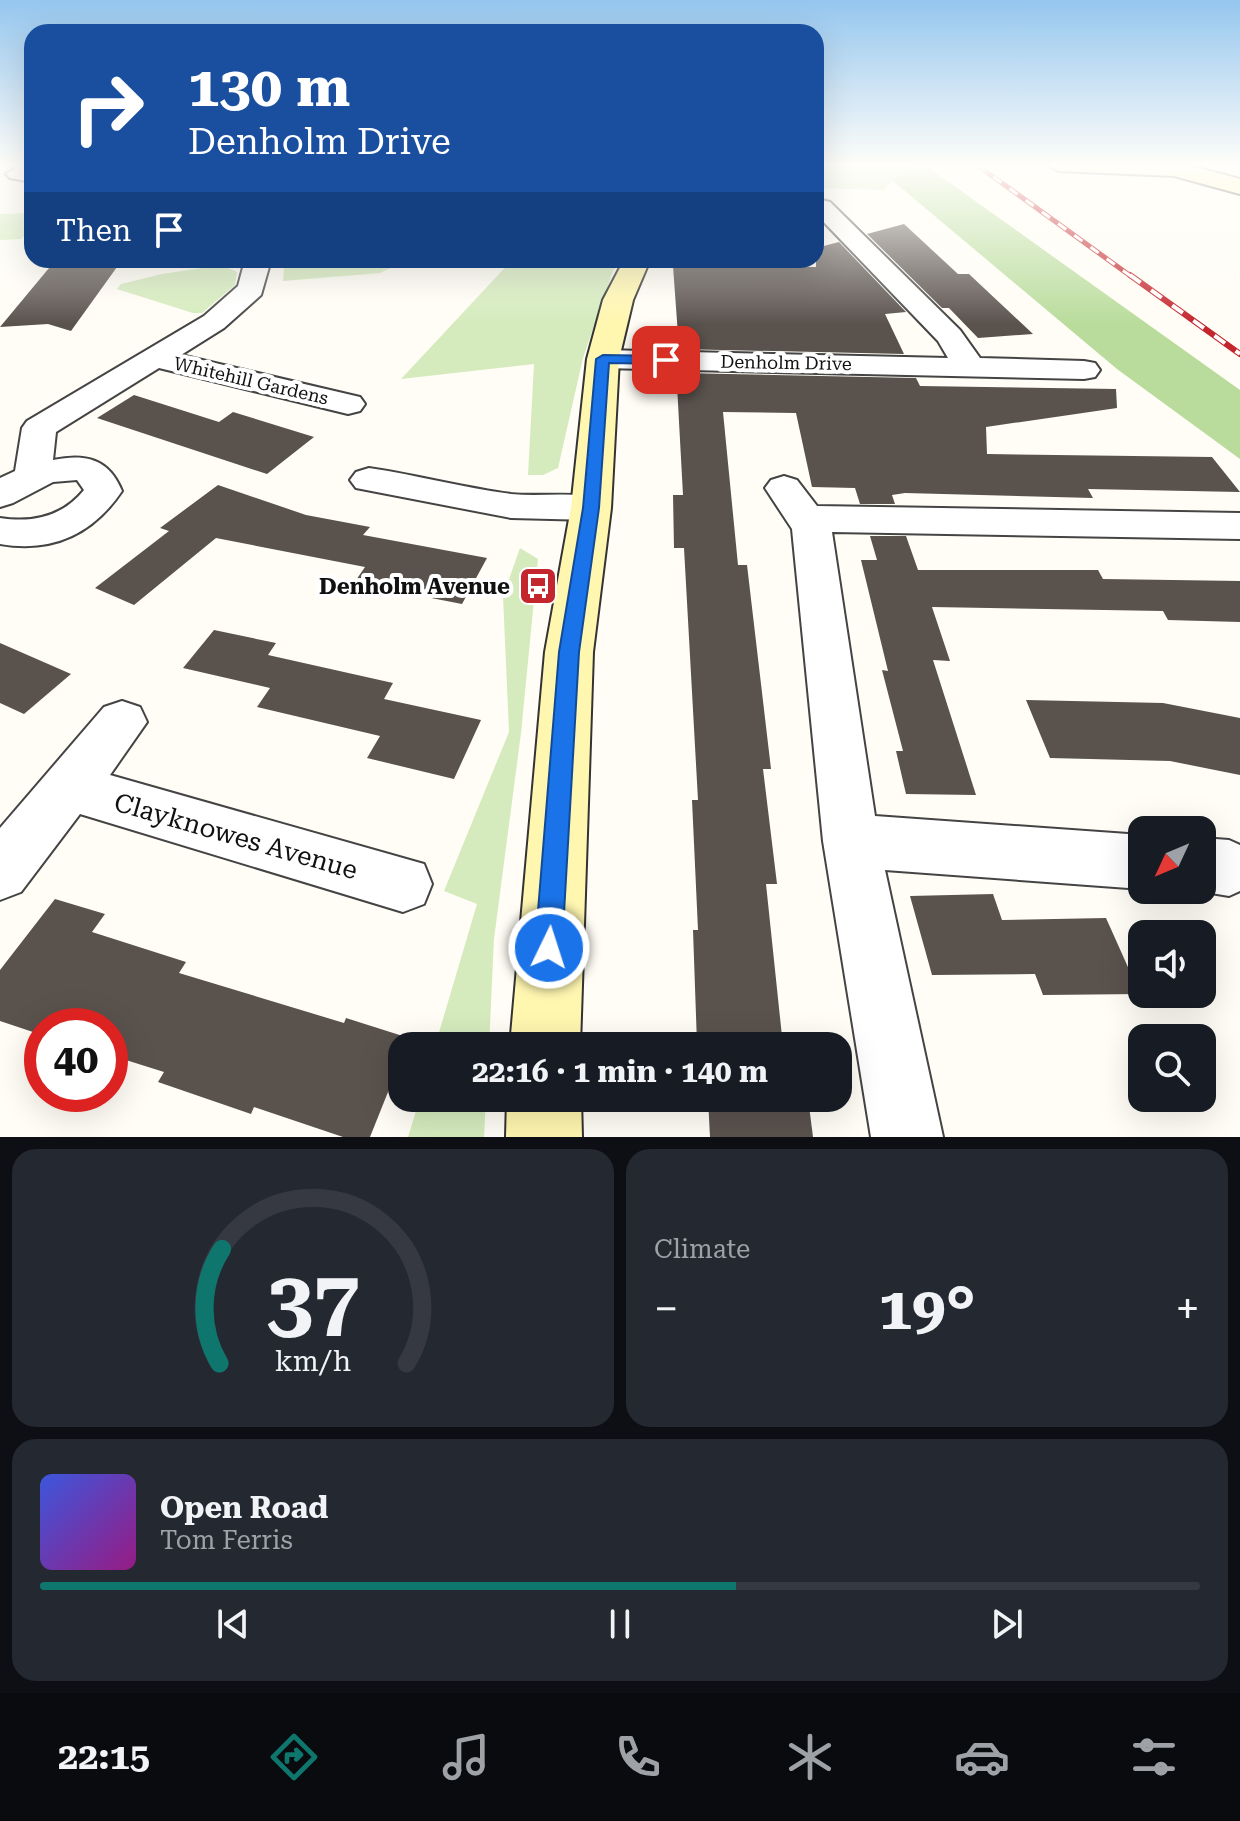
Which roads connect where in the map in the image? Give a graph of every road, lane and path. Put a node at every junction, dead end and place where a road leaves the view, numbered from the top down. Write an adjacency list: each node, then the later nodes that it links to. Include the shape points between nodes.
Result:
1 (828, 218): 6 (street, via 841,241 950,336)
2 (256, 268): 4 (street, Whitehill Gardens, via 251,289 214,322)
3 (633, 268): 5 (street, via 618,300)
4 (154, 358): 8 (street, Whitehill Gardens); 9 (street, Whitehill Gardens, via 39,428)
5 (603, 359): 6 (street, Denholm Drive); 12 (street)
6 (970, 367): 7 (street, Denholm Drive)
7 (1084, 370)
8 (348, 404)
9 (33, 476): 11 (street); 14 (street, via 85,470 102,482 103,491 85,513 59,526 30,534)
10 (369, 480): 12 (street, via 432,472 511,506)
11 (0, 495)
12 (591, 508): 21 (street, via 569,652)
13 (1240, 526): 17 (street, via 795,504 812,529)
14 (0, 531)
15 (122, 722): 16 (street)
16 (69, 787): 19 (street); 20 (street, Clayknowes Avenue)
17 (851, 841): 18 (street); 24 (street)
18 (1128, 861)
19 (0, 872)
20 (403, 884)
21 (546, 1032)
22 (544, 1112): 23 (street)
23 (544, 1137)
24 (907, 1137)

